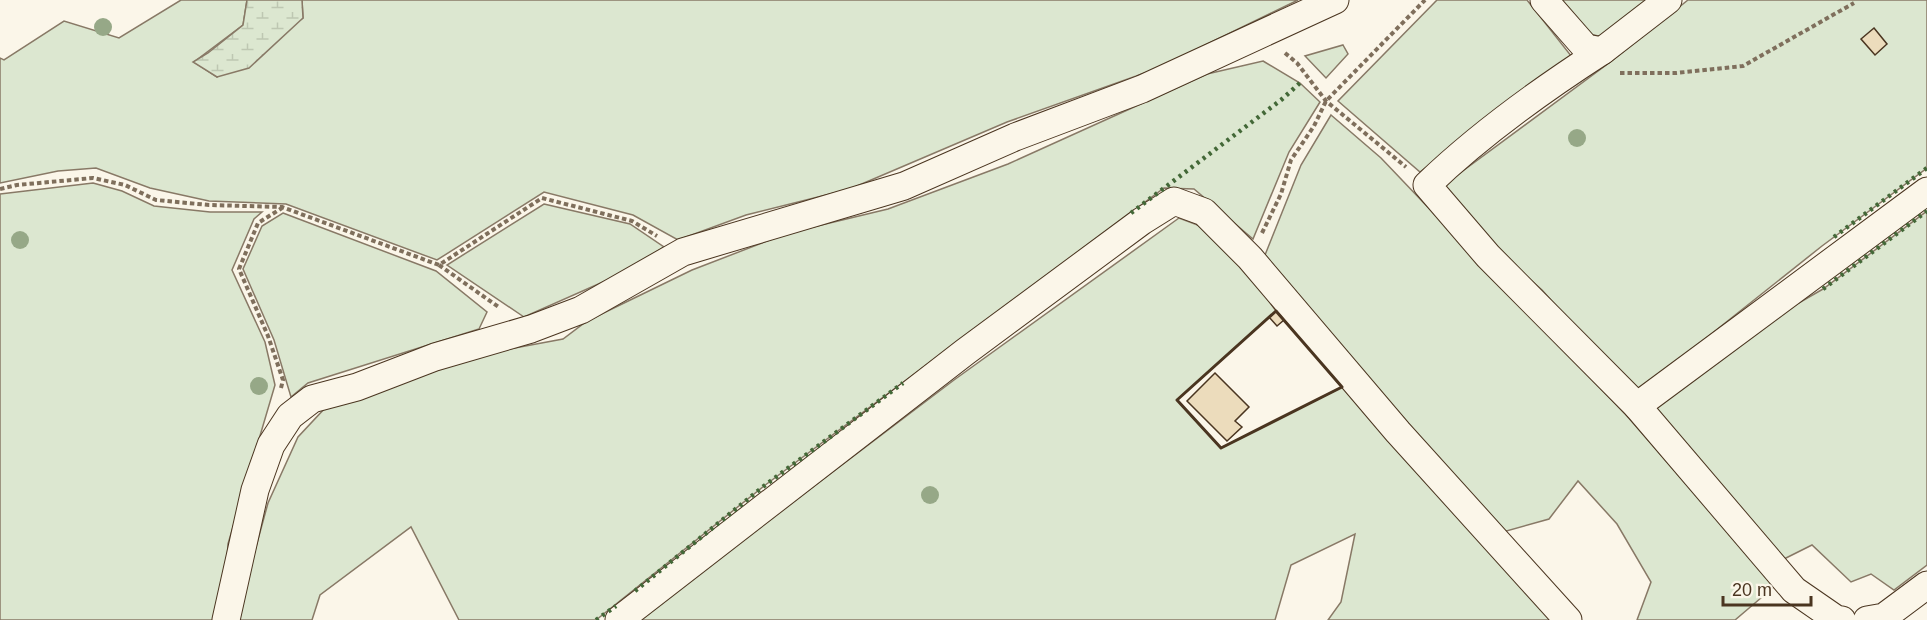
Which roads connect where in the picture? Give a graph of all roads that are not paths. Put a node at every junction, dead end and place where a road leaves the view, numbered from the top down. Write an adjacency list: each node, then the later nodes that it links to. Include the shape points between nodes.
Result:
1 (1335, 0): 8 (street, via 1142,88 1015,137 904,186 683,252 581,310 312,399 290,416 271,445 255,490)
2 (1544, 0): 4 (street, via 1586,48)
3 (1668, 0): 4 (street)
4 (1596, 54): 6 (street, via 1465,149 1427,185 1488,256)
5 (1927, 191): 6 (street)
6 (1637, 406): 11 (street, via 1794,590)
7 (1927, 585): 12 (street, via 1884,616)
8 (226, 620)
9 (619, 620): 10 (street, via 965,352 1174,201 1204,212 1250,258 1398,432)
10 (1568, 620)
11 (1842, 620)
12 (1868, 620)

